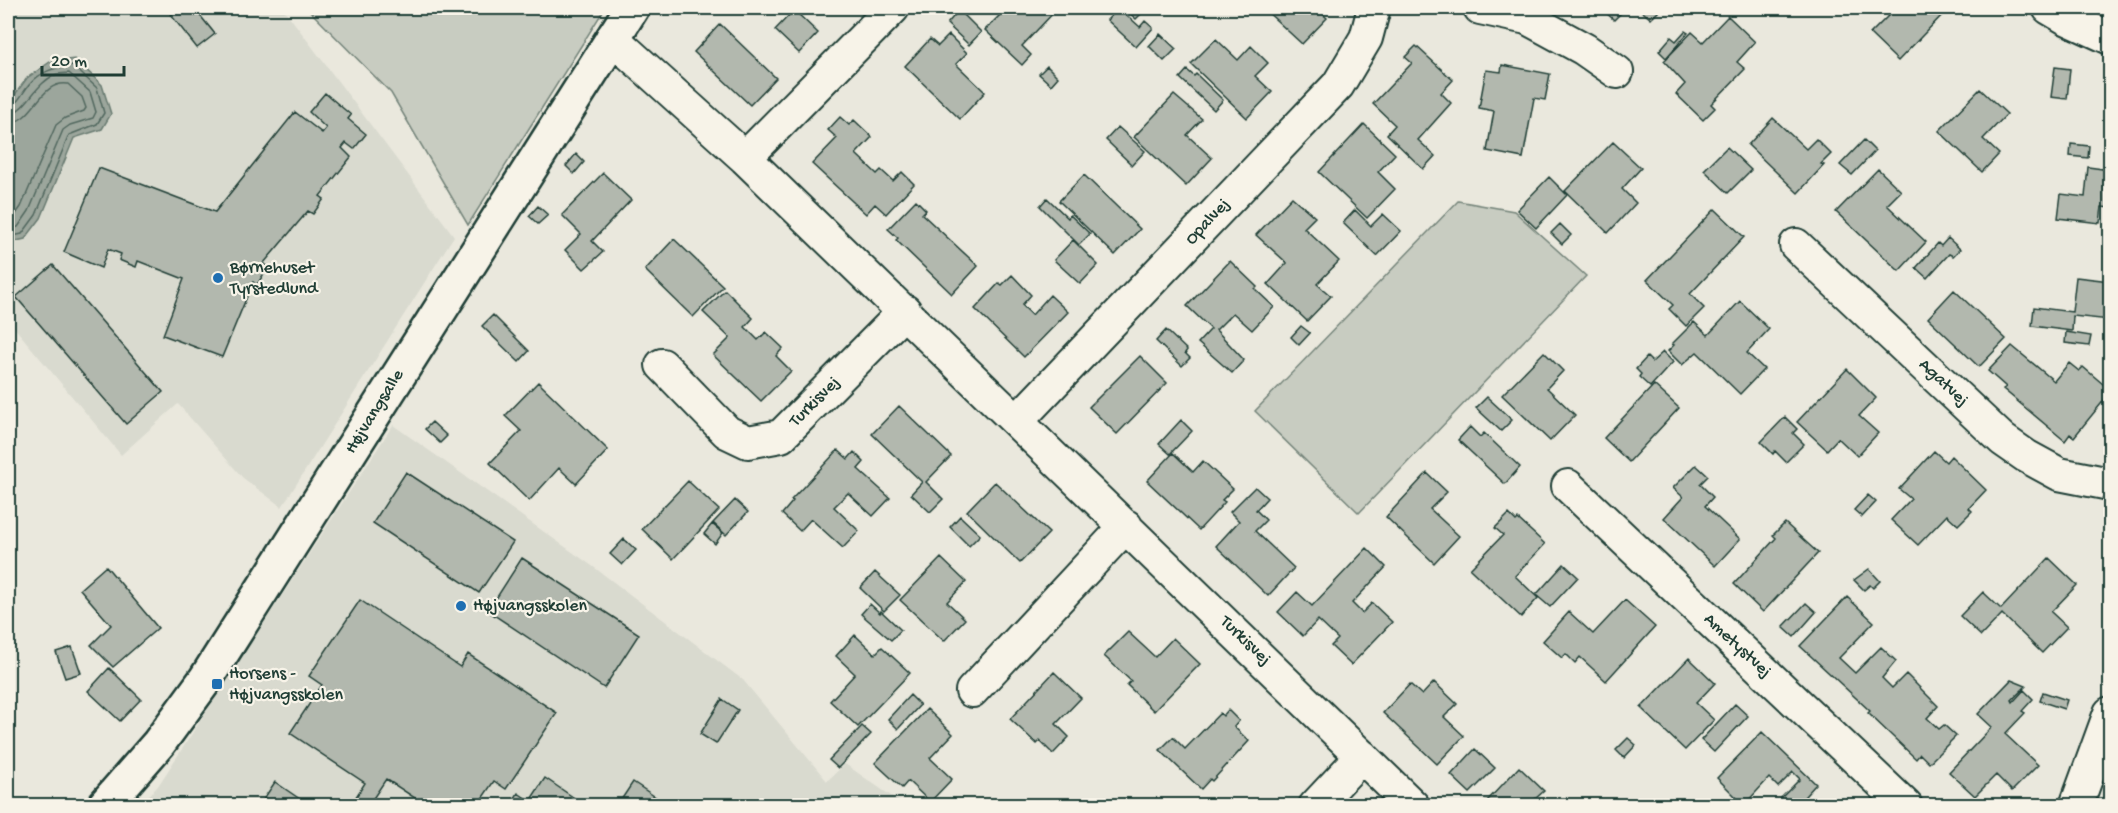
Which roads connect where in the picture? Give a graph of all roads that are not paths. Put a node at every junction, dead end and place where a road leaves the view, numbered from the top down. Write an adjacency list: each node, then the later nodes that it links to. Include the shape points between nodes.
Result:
1 (632, 8): 6 (street, Højvangsalle)
2 (894, 8): 9 (street)
3 (1374, 8): 13 (street, Opalvej, via 1366,38 1338,85)
4 (1480, 8): 8 (street, via 1527,18)
5 (2049, 8): 7 (street)
6 (612, 38): 9 (street, Turkisvej); 21 (street, Højvangsalle, via 205,680 159,743)
7 (2110, 38)
8 (1617, 72)
9 (746, 158): 11 (street, Turkisvej)
10 (1796, 245): 14 (street, Agatvej, via 2003,440 2059,474)
11 (905, 311): 12 (street, Turkisvej, via 781,436 748,442 726,432); 13 (street, Turkisvej)
12 (662, 365)
13 (1018, 420): 16 (street, Turkisvej)
14 (2110, 484)
15 (1568, 486): 24 (street, Ametystvej)
16 (1126, 526): 17 (street); 19 (street, Turkisvej)
17 (972, 691)
18 (2110, 713): 20 (street)
19 (1362, 756): 22 (street); 23 (street, Turkisvej)
20 (2084, 803)
21 (104, 806)
22 (1315, 806)
23 (1413, 806)
24 (1906, 806)

